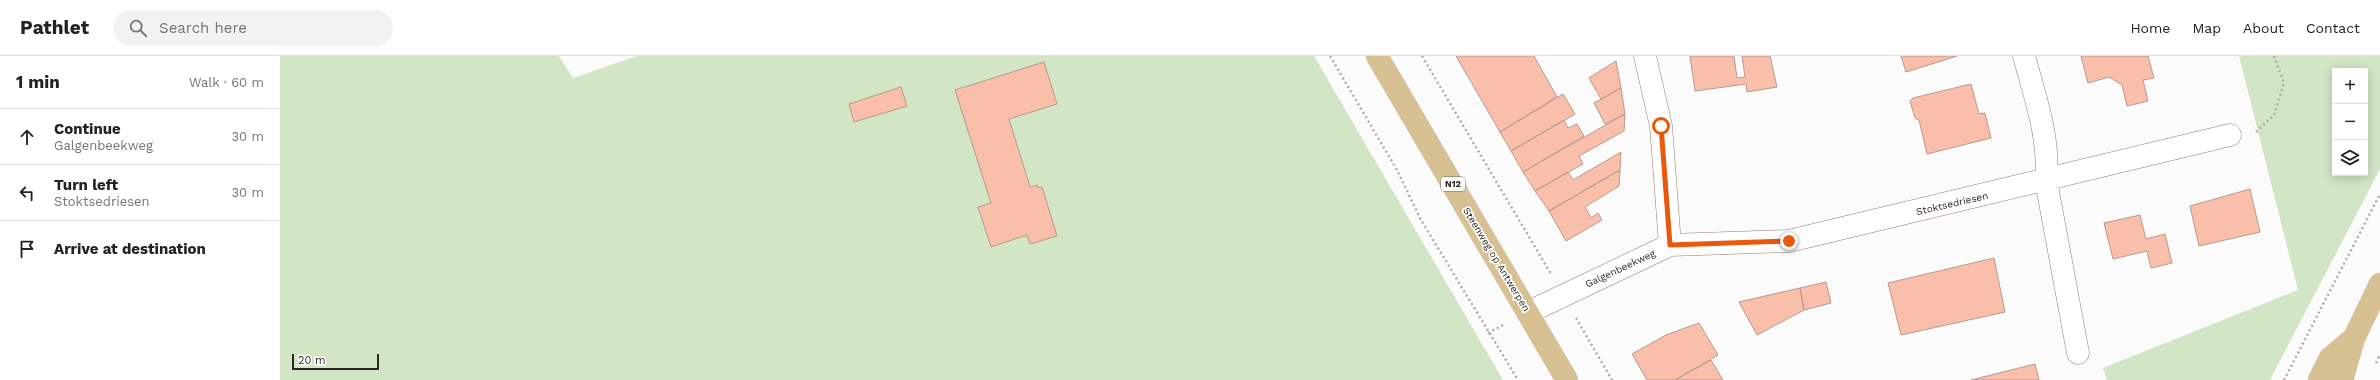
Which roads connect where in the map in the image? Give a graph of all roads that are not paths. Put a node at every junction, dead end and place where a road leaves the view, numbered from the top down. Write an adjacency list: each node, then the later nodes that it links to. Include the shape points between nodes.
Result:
1 (1377, 56): 8 (main road, Steenweg op Antwerpen / N12)
2 (1645, 56): 6 (street, via 1661,126)
3 (2024, 56): 5 (street, via 2046,139)
4 (2230, 135): 5 (street, Stoktsedriesen)
5 (2046, 180): 6 (street, Stoktsedriesen, via 1789,241); 10 (street)
6 (1670, 245): 8 (street, Galgenbeekweg)
7 (2380, 284): 9 (main road)
8 (1529, 312): 11 (main road, Steenweg op Antwerpen / N12)
9 (2354, 338): 12 (main road, via 2330,358); 13 (main road)
10 (2078, 354)
11 (1567, 380)
12 (2319, 380)
13 (2342, 380)

